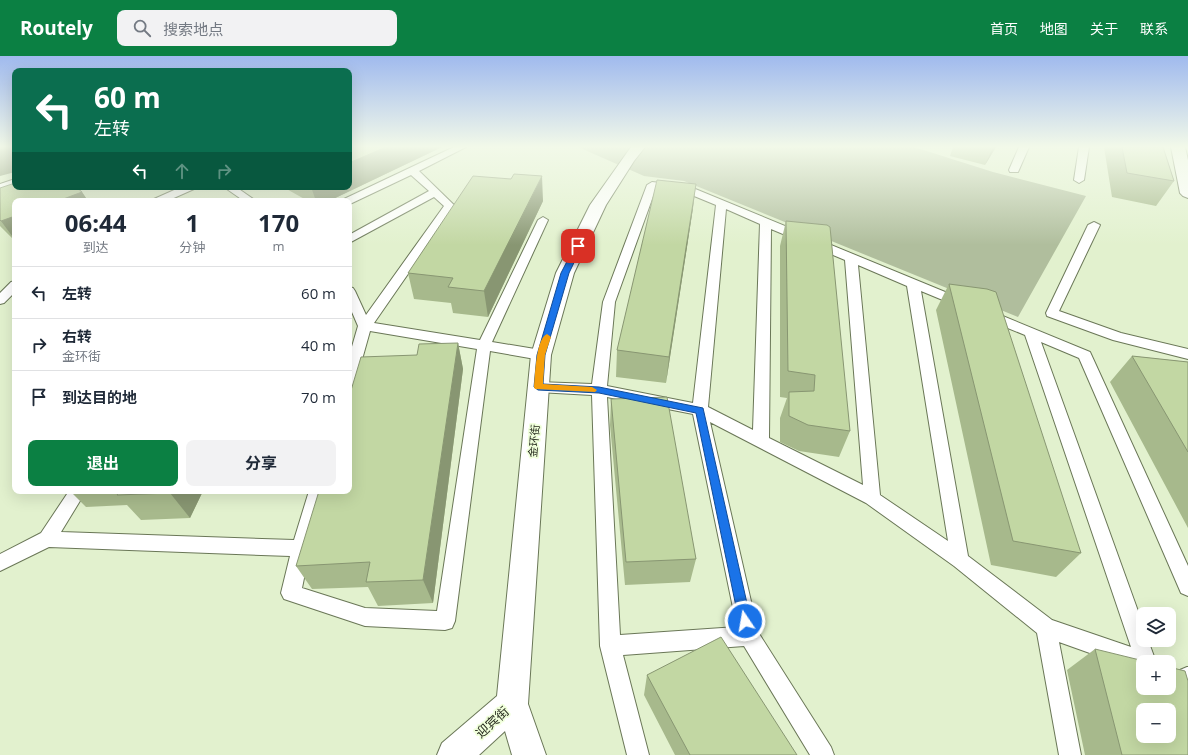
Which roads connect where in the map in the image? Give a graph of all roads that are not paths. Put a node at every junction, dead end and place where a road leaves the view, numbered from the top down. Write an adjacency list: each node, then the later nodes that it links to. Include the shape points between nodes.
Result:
1 (392, 180): 13 (lane)
2 (422, 180): 9 (lane)
3 (615, 180): 28 (street, 金环街, via 598,205 565,273)
4 (1185, 180): 10 (street)
5 (12, 183): 6 (lane)
6 (0, 187)
7 (183, 190): 11 (lane)
8 (234, 190): 12 (lane)
9 (435, 192): 18 (lane); 24 (lane, via 450,206)
10 (1188, 193)
11 (165, 198)
12 (246, 198)
13 (352, 199)
14 (721, 204): 16 (lane); 31 (lane, via 684,188 652,185 610,302); 32 (lane)
15 (543, 220): 26 (lane)
16 (766, 222): 19 (lane); 33 (lane)
17 (1094, 225): 27 (lane, via 1052,313 1118,337)
18 (352, 238)
19 (850, 258): 20 (lane); 36 (lane)
20 (913, 284): 25 (lane); 39 (lane)
21 (12, 289): 23 (lane)
22 (352, 298): 24 (lane)
23 (0, 300)
24 (365, 326): 26 (lane); 29 (lane)
25 (1030, 333): 41 (lane, via 1085,356); 45 (lane)
26 (484, 346): 28 (lane); 38 (lane, via 444,621 365,617 291,593)
27 (1188, 354)
28 (541, 355): 30 (street, 金环街)
29 (352, 371)
30 (538, 387): 31 (lane); 47 (street, 金环街)
31 (599, 390): 32 (lane); 44 (lane)
32 (700, 410): 33 (lane); 43 (lane)
33 (761, 442): 36 (lane)
34 (76, 494): 37 (lane)
35 (316, 494): 38 (lane)
36 (872, 498): 39 (lane)
37 (47, 539): 38 (lane); 40 (lane)
38 (301, 548)
39 (960, 560): 42 (lane)
40 (0, 563)
41 (1188, 587)
42 (1046, 628): 46 (lane); 52 (lane)
43 (749, 636): 44 (lane); 51 (lane)
44 (610, 646): 50 (lane)
45 (1143, 655)
46 (1136, 659)
47 (512, 704): 48 (street, 迎宾街); 49 (street, 金环街)
48 (454, 755)
49 (529, 755)
50 (638, 755)
51 (823, 755)
52 (1070, 755)

